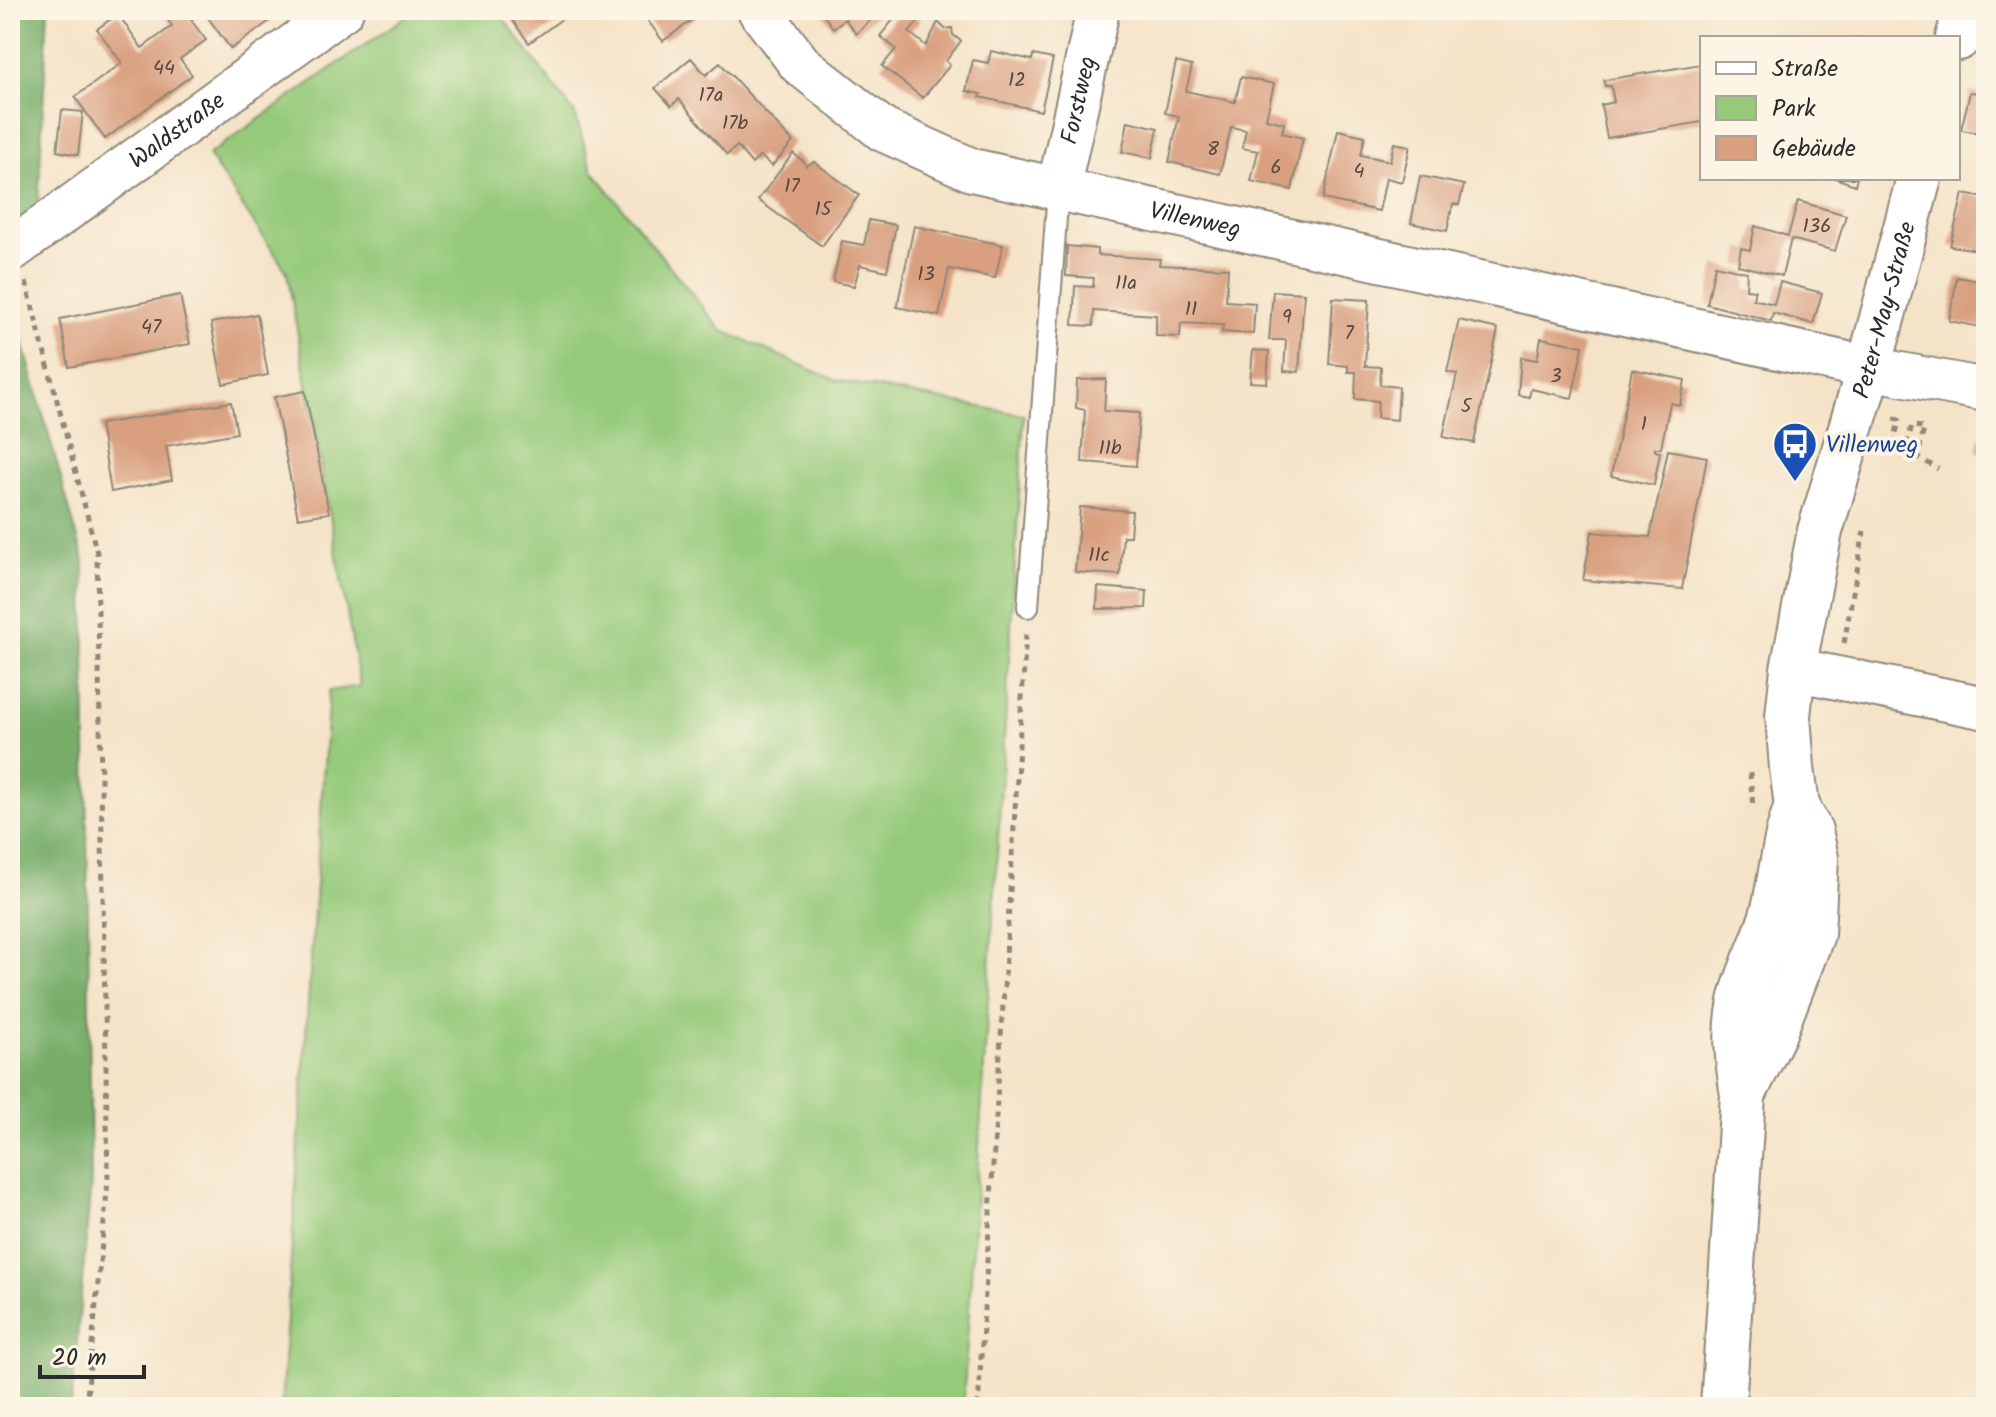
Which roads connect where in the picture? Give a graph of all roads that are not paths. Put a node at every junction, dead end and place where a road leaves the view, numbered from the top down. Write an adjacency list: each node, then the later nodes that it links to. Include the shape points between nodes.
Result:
1 (342, 10): 8 (street, Waldstraße)
2 (759, 10): 7 (street, Villenweg, via 800,64 883,130 972,170)
3 (1098, 10): 7 (street, Forstweg)
4 (1966, 10): 5 (main road)
5 (1959, 36)
6 (1918, 180): 9 (main road, Peter-May-Straße)
7 (1058, 190): 9 (street, Villenweg); 11 (lane)
8 (13, 249)
9 (1869, 368): 10 (street, Villenweg); 12 (main road, Peter-May-Straße, via 1820,531)
10 (1986, 390)
11 (1028, 607)
12 (1793, 669): 13 (street); 14 (main road, Peter-May-Straße, via 1788,716 1797,806 1816,858 1812,934 1743,1095)
13 (1986, 708)
14 (1723, 1407)

